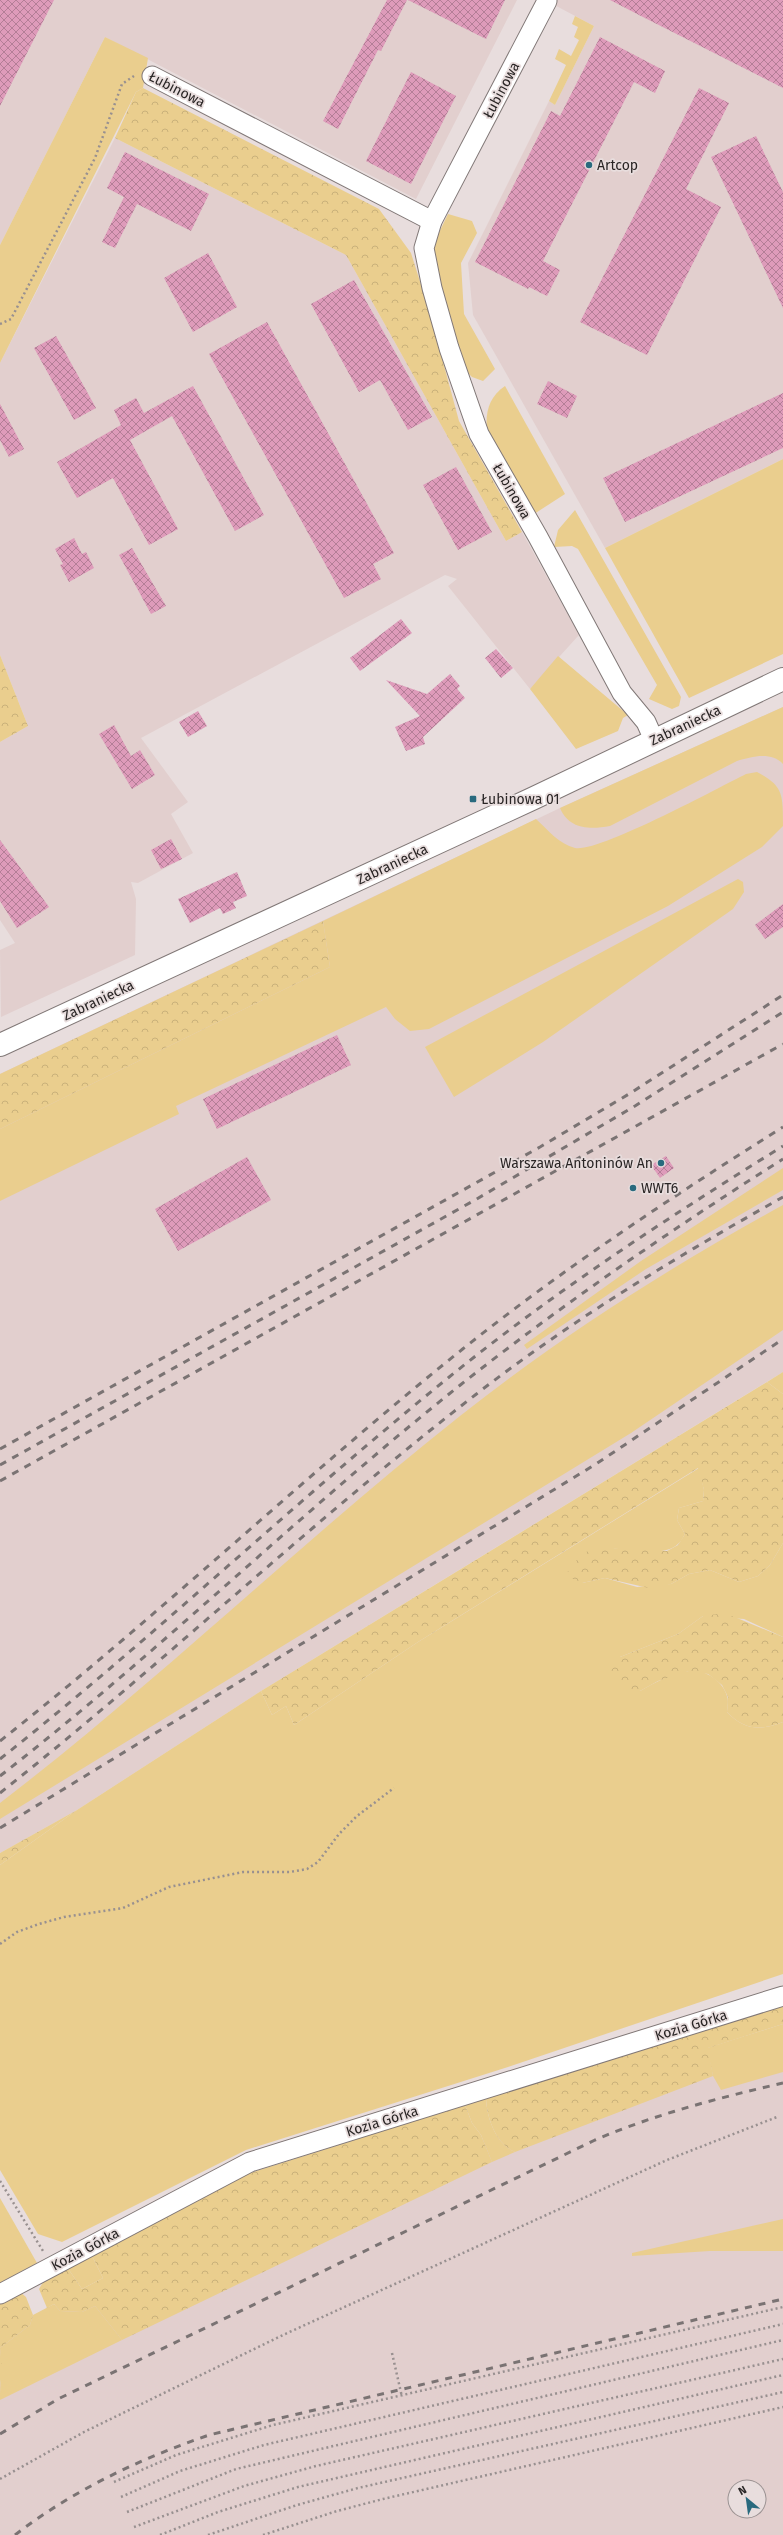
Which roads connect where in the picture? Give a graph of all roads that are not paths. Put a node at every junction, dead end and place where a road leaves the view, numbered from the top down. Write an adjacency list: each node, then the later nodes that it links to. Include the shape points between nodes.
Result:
1 (547, 1): 3 (street, Łubinowa)
2 (152, 76): 3 (street, Łubinowa)
3 (432, 221): 5 (street, Łubinowa, via 424,248 432,288 449,348 479,434 622,693 646,722)
4 (783, 679): 5 (main road, Zabraniecka)
5 (654, 740): 6 (main road, Zabraniecka)
6 (0, 1045)
7 (783, 1996): 8 (street, Kozia Górka, via 250,2162)
8 (0, 2294)

